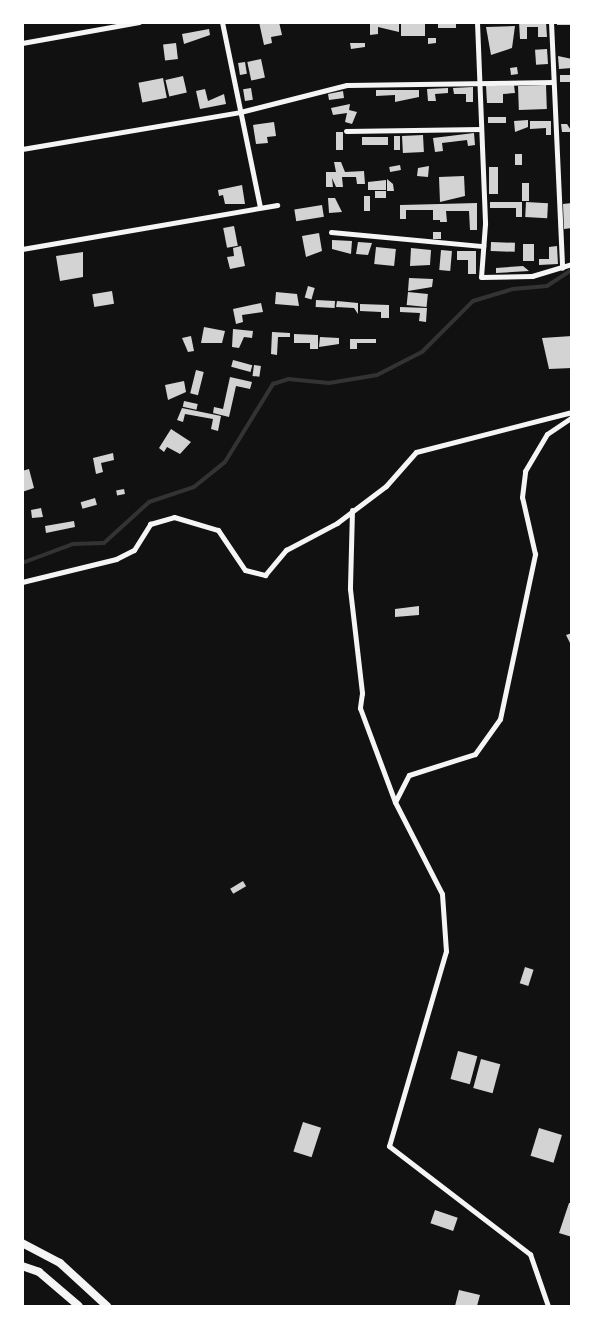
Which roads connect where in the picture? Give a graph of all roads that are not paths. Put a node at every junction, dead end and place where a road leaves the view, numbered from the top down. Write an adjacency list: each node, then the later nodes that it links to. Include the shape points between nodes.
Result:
1 (139, 22): 5 (street)
2 (222, 22): 8 (street)
3 (476, 22): 6 (street)
4 (550, 22): 7 (street)
5 (22, 44)
6 (478, 82): 7 (street); 8 (street, via 347,86); 9 (street)
7 (553, 82): 18 (street)
8 (240, 112): 11 (street); 13 (street)
9 (481, 129): 10 (street); 15 (street)
10 (346, 131)
11 (22, 149)
12 (277, 205): 13 (street)
13 (260, 207): 16 (street)
14 (331, 232): 15 (street)
15 (483, 246): 18 (street, via 482,277 508,280)
16 (22, 250)
17 (572, 264): 18 (street)
18 (562, 268)
19 (572, 412): 21 (street, via 416,452 386,486)
20 (572, 417): 23 (street, via 547,434 525,471 522,497 535,554 500,720 475,754 409,775)
21 (352, 510): 22 (street, via 286,550 265,575 245,570 218,530 174,517 150,524 134,550 116,559); 23 (street, via 350,589 362,693 360,708)
22 (22, 582)
23 (395, 802): 28 (street, via 442,894 446,952 389,1146 530,1254)
24 (22, 1243): 27 (street, via 60,1263)
25 (22, 1266): 26 (street, via 39,1272)
26 (79, 1306)
27 (107, 1306)
28 (548, 1306)

